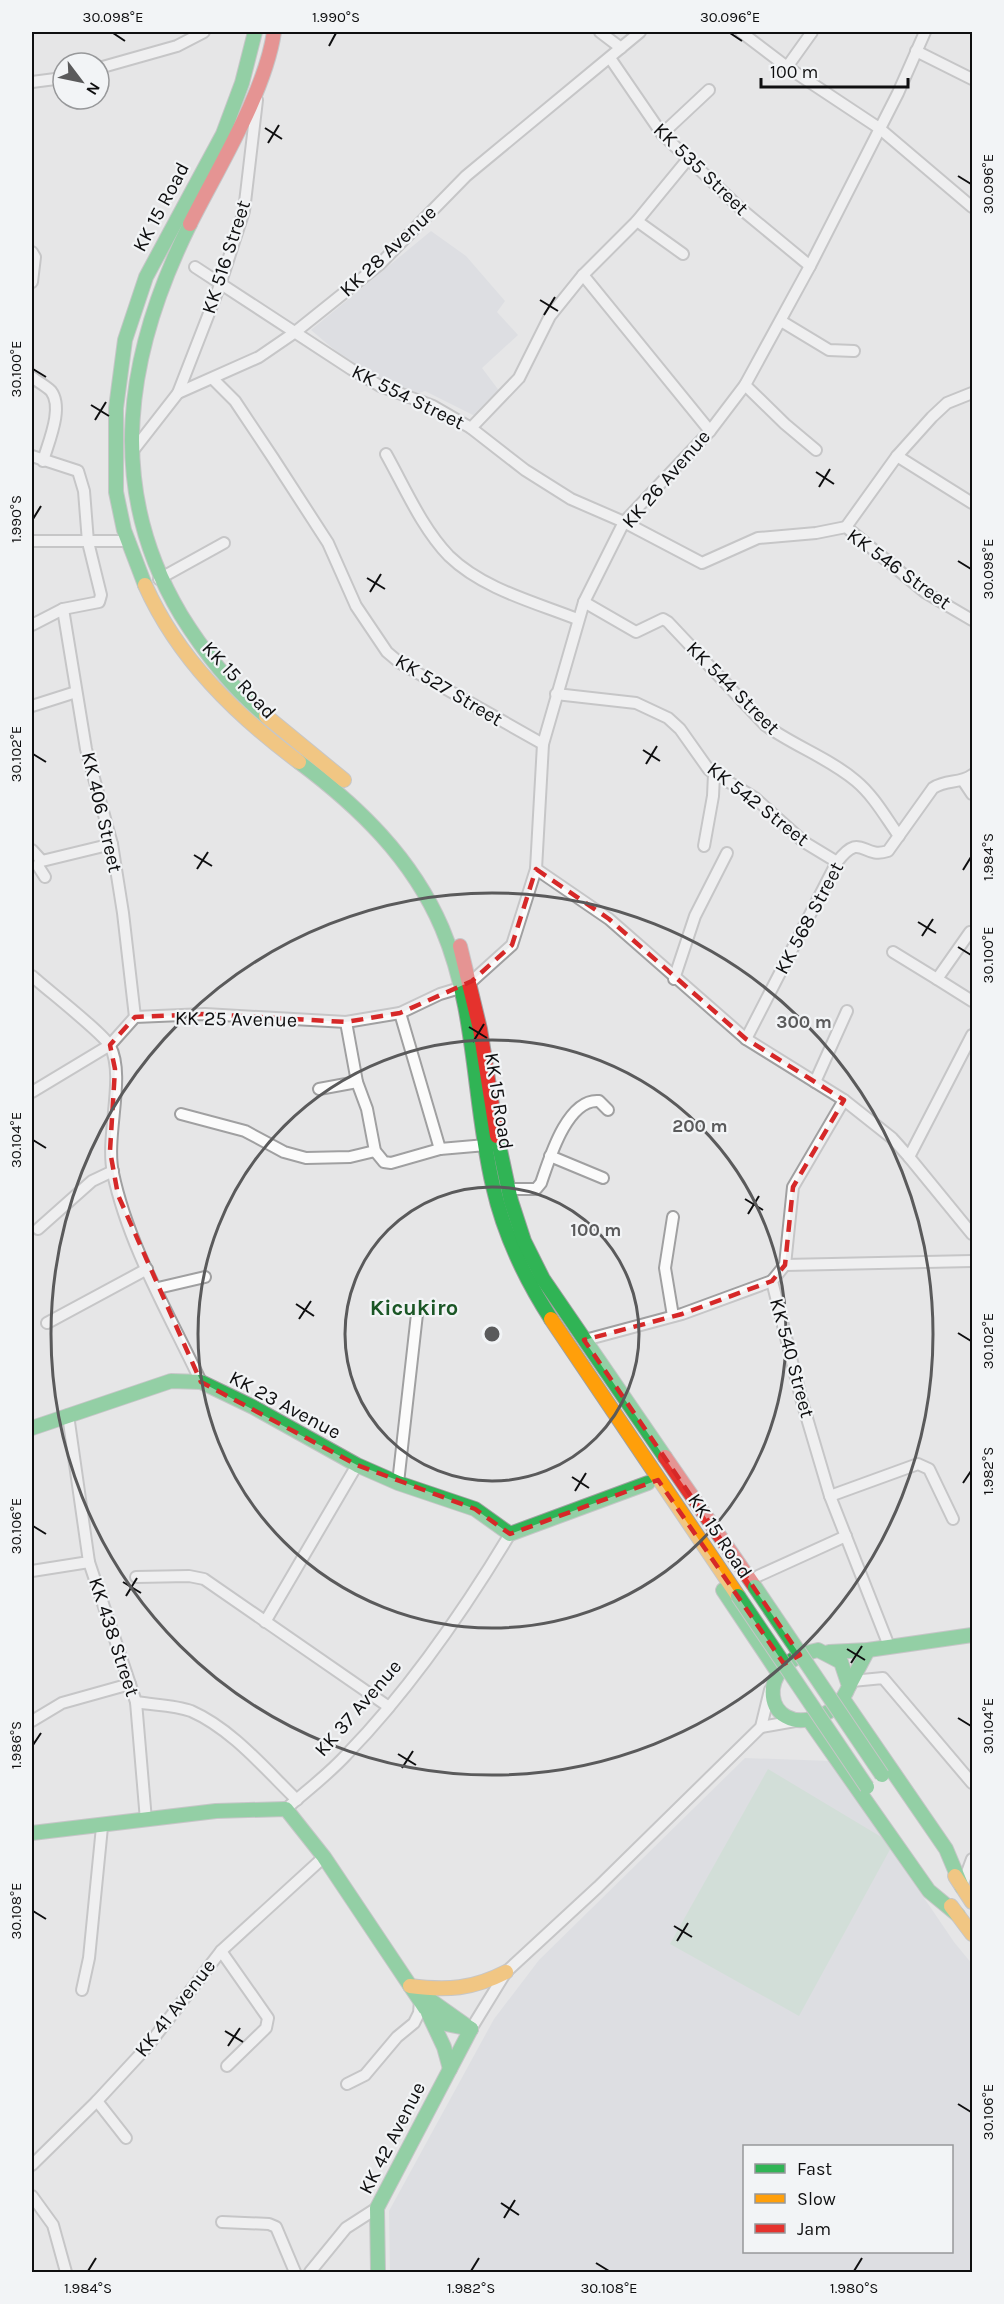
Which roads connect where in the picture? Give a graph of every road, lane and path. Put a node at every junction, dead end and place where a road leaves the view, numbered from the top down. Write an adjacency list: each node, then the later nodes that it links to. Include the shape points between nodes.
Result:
1 (204, 32): 12 (street, via 177,46)
2 (255, 32): 52 (main road, KK 15 Road, via 249,65 236,100 131,311 114,400 116,495)
3 (274, 32): 16 (main road, KK 15 Road)
4 (600, 32): 9 (street)
5 (640, 32): 9 (street, KK 28 Avenue)
6 (741, 32): 13 (street)
7 (812, 32): 13 (street)
8 (925, 32): 10 (street, KK 26 Avenue)
9 (621, 48): 11 (street, KK 28 Avenue)
10 (916, 51): 14 (street); 19 (street, KK 26 Avenue)
11 (610, 58): 20 (street, KK 535 Street); 32 (street, KK 28 Avenue, via 466,176 380,264)
12 (111, 65)
13 (787, 67): 19 (street)
14 (972, 79)
15 (51, 80): 17 (street)
16 (259, 81): 30 (street, KK 516 Street, via 248,194); 43 (main road, KK 15 Road, via 179,247 145,329 130,411)
17 (32, 82)
18 (709, 90): 20 (street)
19 (879, 128): 22 (street); 26 (street, KK 26 Avenue)
20 (662, 134): 21 (street, KK 535 Street)
21 (688, 159): 23 (street, KK 554 Street); 26 (street, KK 535 Street)
22 (972, 207)
23 (637, 221): 25 (street); 28 (street, KK 554 Street)
24 (32, 252): 29 (street)
25 (684, 254)
26 (810, 266): 31 (street, KK 26 Avenue)
27 (195, 267): 30 (street, KK 554 Street)
28 (582, 275): 39 (street, KK 554 Street, via 550,316 519,378); 40 (street)
29 (32, 282)
30 (220, 285): 32 (street, KK 554 Street); 37 (street, KK 516 Street)
31 (781, 321): 33 (street, via 829,350); 36 (street, KK 26 Avenue)
32 (294, 333): 35 (street, KK 28 Avenue, via 259,357); 39 (street, KK 554 Street, via 380,386 433,406)
33 (854, 351)
34 (32, 377): 46 (street, via 50,390 55,401)
35 (213, 379): 37 (street, KK 28 Avenue); 64 (street, KK 527 Street, via 235,401 328,543 356,606 387,652 407,668)
36 (744, 385): 40 (street, KK 26 Avenue); 41 (street)
37 (178, 393): 43 (street)
38 (972, 393): 45 (street, via 947,403)
39 (471, 428): 48 (street, via 571,499)
40 (710, 430): 48 (street, KK 26 Avenue)
41 (816, 450)
42 (386, 454): 58 (street, via 432,535 450,556 505,591)
43 (130, 455): 50 (main road, KK 15 Road, via 132,481)
44 (32, 456): 46 (street)
45 (897, 456): 47 (street); 49 (street)
46 (43, 461): 53 (street, via 78,471 84,491)
47 (972, 503)
48 (624, 522): 49 (street, KK 546 Street, via 702,563 758,538); 56 (street, KK 26 Avenue)
49 (846, 526): 59 (street, KK 546 Street, via 926,593)
50 (147, 536): 52 (main road); 55 (main road, KK 15 Road)
51 (32, 541): 53 (street)
52 (129, 541): 53 (street); 83 (main road, KK 15 Road, via 136,567 165,623 217,690 250,724 340,792 393,848 432,908)
53 (88, 542): 57 (street, via 101,595 99,602)
54 (224, 543): 55 (street)
55 (159, 579): 82 (main road, KK 15 Road, via 198,643 238,690 346,782 410,852 454,928)
56 (584, 602): 58 (street, KK 26 Avenue); 68 (street, KK 544 Street, via 636,632 663,619 668,622 765,725 857,782)
57 (63, 609): 60 (street); 61 (street, KK 406 Street)
58 (577, 618): 62 (street, KK 26 Avenue)
59 (972, 620)
60 (32, 625)
61 (76, 692): 63 (street); 69 (street, KK 406 Street, via 86,749)
62 (556, 693): 64 (street, KK 26 Avenue); 65 (street, KK 542 Street, via 636,703 668,718)
63 (32, 706)
64 (543, 744): 75 (street, KK 26 Avenue)
65 (714, 774): 70 (street); 74 (street, KK 542 Street, via 755,798 804,842)
66 (968, 778): 67 (street); 68 (street, KK 568 Street, via 943,782 933,788)
67 (972, 794)
68 (899, 836): 74 (street, KK 568 Street, via 881,854 853,846)
69 (112, 844): 73 (street); 87 (street, KK 406 Street)
70 (704, 846)
71 (32, 850): 73 (street)
72 (727, 853): 80 (street, via 695,916)
73 (40, 861): 76 (street, via 38,866)
74 (837, 862): 90 (street, KK 568 Street)
75 (536, 869): 80 (street, via 609,919); 82 (street, KK 26 Avenue, via 512,945)
76 (45, 877)
77 (970, 932): 81 (street)
78 (893, 952): 81 (street)
79 (32, 976): 91 (street)
80 (674, 979): 90 (street)
81 (937, 979): 84 (street)
82 (472, 981): 83 (main road); 106 (main road, KK 15 Road)
83 (460, 988): 86 (street, KK 25 Avenue, via 440,993); 99 (main road, KK 15 Road)
84 (972, 1001)
85 (847, 1011): 93 (street)
86 (400, 1013): 88 (street, KK 25 Avenue); 100 (street)
87 (135, 1017): 88 (street, KK 25 Avenue, via 206,1014); 91 (street)
88 (346, 1022): 92 (street)
89 (972, 1035): 103 (street)
90 (746, 1039): 93 (street)
91 (110, 1045): 95 (street); 104 (street, via 115,1069)
92 (357, 1082): 94 (street); 101 (street)
93 (815, 1082): 96 (street)
94 (319, 1089)
95 (32, 1092)
96 (844, 1100): 103 (street, via 892,1138); 111 (street, via 793,1187)
97 (608, 1110): 102 (street, via 593,1100 581,1107 559,1135)
98 (181, 1114): 101 (street, via 245,1131 284,1152 306,1158 350,1157)
99 (486, 1145): 100 (street); 123 (main road, KK 15 Road, via 499,1214 517,1260)
100 (440, 1149): 101 (street, via 391,1163 384,1162)
101 (375, 1151)
102 (550, 1156): 105 (street); 106 (street, via 536,1189)
103 (909, 1157): 109 (street)
104 (112, 1171): 108 (street, via 92,1181); 112 (street)
105 (603, 1178)
106 (508, 1189): 119 (main road, KK 15 Road, via 536,1268)
107 (673, 1217): 117 (street, via 665,1268)
108 (38, 1229)
109 (972, 1234)
110 (972, 1261): 111 (street)
111 (785, 1265): 114 (street, KK 540 Street)
112 (147, 1269): 115 (street); 118 (street)
113 (205, 1277): 115 (street)
114 (772, 1281): 117 (street); 127 (street, KK 540 Street)
115 (158, 1288): 120 (street)
116 (417, 1314): 125 (street)
117 (673, 1316): 119 (street)
118 (46, 1323)
119 (585, 1340): 134 (main road, KK 15 Road)
120 (201, 1382): 121 (main road, KK 23 Avenue, via 171,1381); 124 (main road, KK 23 Avenue)
121 (68, 1415): 122 (main road, KK 23 Avenue); 131 (street, KK 438 Street)
122 (32, 1428)
123 (627, 1434): 126 (main road, via 634,1464); 158 (main road, KK 15 Road, bridge)
124 (357, 1465): 125 (main road, KK 23 Avenue); 135 (street)
125 (398, 1483): 129 (main road, KK 23 Avenue, via 475,1509)
126 (648, 1483): 129 (main road); 141 (main road)
127 (831, 1496): 128 (street, via 924,1465); 130 (street, KK 540 Street)
128 (953, 1519)
129 (510, 1534): 145 (street, KK 37 Avenue, via 470,1600)
130 (846, 1536): 134 (street); 137 (street, KK 540 Street)
131 (89, 1562): 132 (street); 142 (street, KK 438 Street)
132 (32, 1571)
133 (136, 1577): 135 (street, via 204,1579)
134 (756, 1581): 139 (main road); 156 (main road, KK 15 Road, bridge, via 882,1775)
135 (265, 1622): 145 (street)
136 (972, 1635): 137 (main road)
137 (889, 1646): 138 (main road)
138 (868, 1650): 140 (main road); 143 (main road)
139 (808, 1652): 140 (main road); 141 (main road, via 793,1658)
140 (826, 1652): 143 (main road, via 845,1665)
141 (774, 1677): 146 (main road, via 772,1697 776,1706); 148 (street)
142 (130, 1684): 144 (street, KK 438 Street); 147 (street, via 62,1703)
143 (848, 1688): 146 (main road, via 836,1707); 149 (street, via 883,1678); 156 (main road, via 946,1849)
144 (136, 1702): 150 (street, via 188,1710 200,1716 240,1745); 151 (street, KK 438 Street)
145 (388, 1707): 150 (street, KK 37 Avenue, via 347,1755)
146 (802, 1720): 148 (street); 158 (main road, via 929,1891)
147 (32, 1721)
148 (760, 1728): 161 (street)
149 (972, 1783)
150 (291, 1804): 151 (main road); 154 (main road, via 293,1815)
151 (146, 1820): 152 (main road)
152 (102, 1827): 153 (main road); 163 (street, via 89,1958)
153 (32, 1833)
154 (324, 1857): 160 (street, KK 41 Avenue); 162 (main road)
155 (972, 1859): 156 (street)
156 (962, 1887): 157 (main road, KK 15 Road)
157 (972, 1902)
158 (958, 1915): 159 (main road, KK 15 Road)
159 (972, 1934)
160 (221, 1951): 166 (street, via 268,2018 266,2028); 169 (street, KK 41 Avenue, via 175,2013)
161 (506, 1972): 162 (main road, via 467,1990); 165 (street)
162 (410, 1986): 164 (main road); 165 (main road)
163 (82, 1990)
164 (423, 2004): 165 (main road, via 446,2024); 167 (main road); 168 (street, via 414,2023 365,2075)
165 (471, 2029): 167 (main road, KK 42 Avenue)
166 (227, 2066)
167 (450, 2069): 173 (main road, KK 42 Avenue)
168 (347, 2084)
169 (97, 2101): 170 (street); 171 (street, KK 41 Avenue)
170 (126, 2138)
171 (32, 2165)
172 (32, 2196): 175 (street, via 53,2225)
173 (377, 2208): 177 (street, via 346,2228); 178 (main road, KK 42 Avenue)
174 (222, 2222): 176 (street, via 276,2227)
175 (66, 2272)
176 (295, 2272)
177 (310, 2272)
178 (378, 2272)

